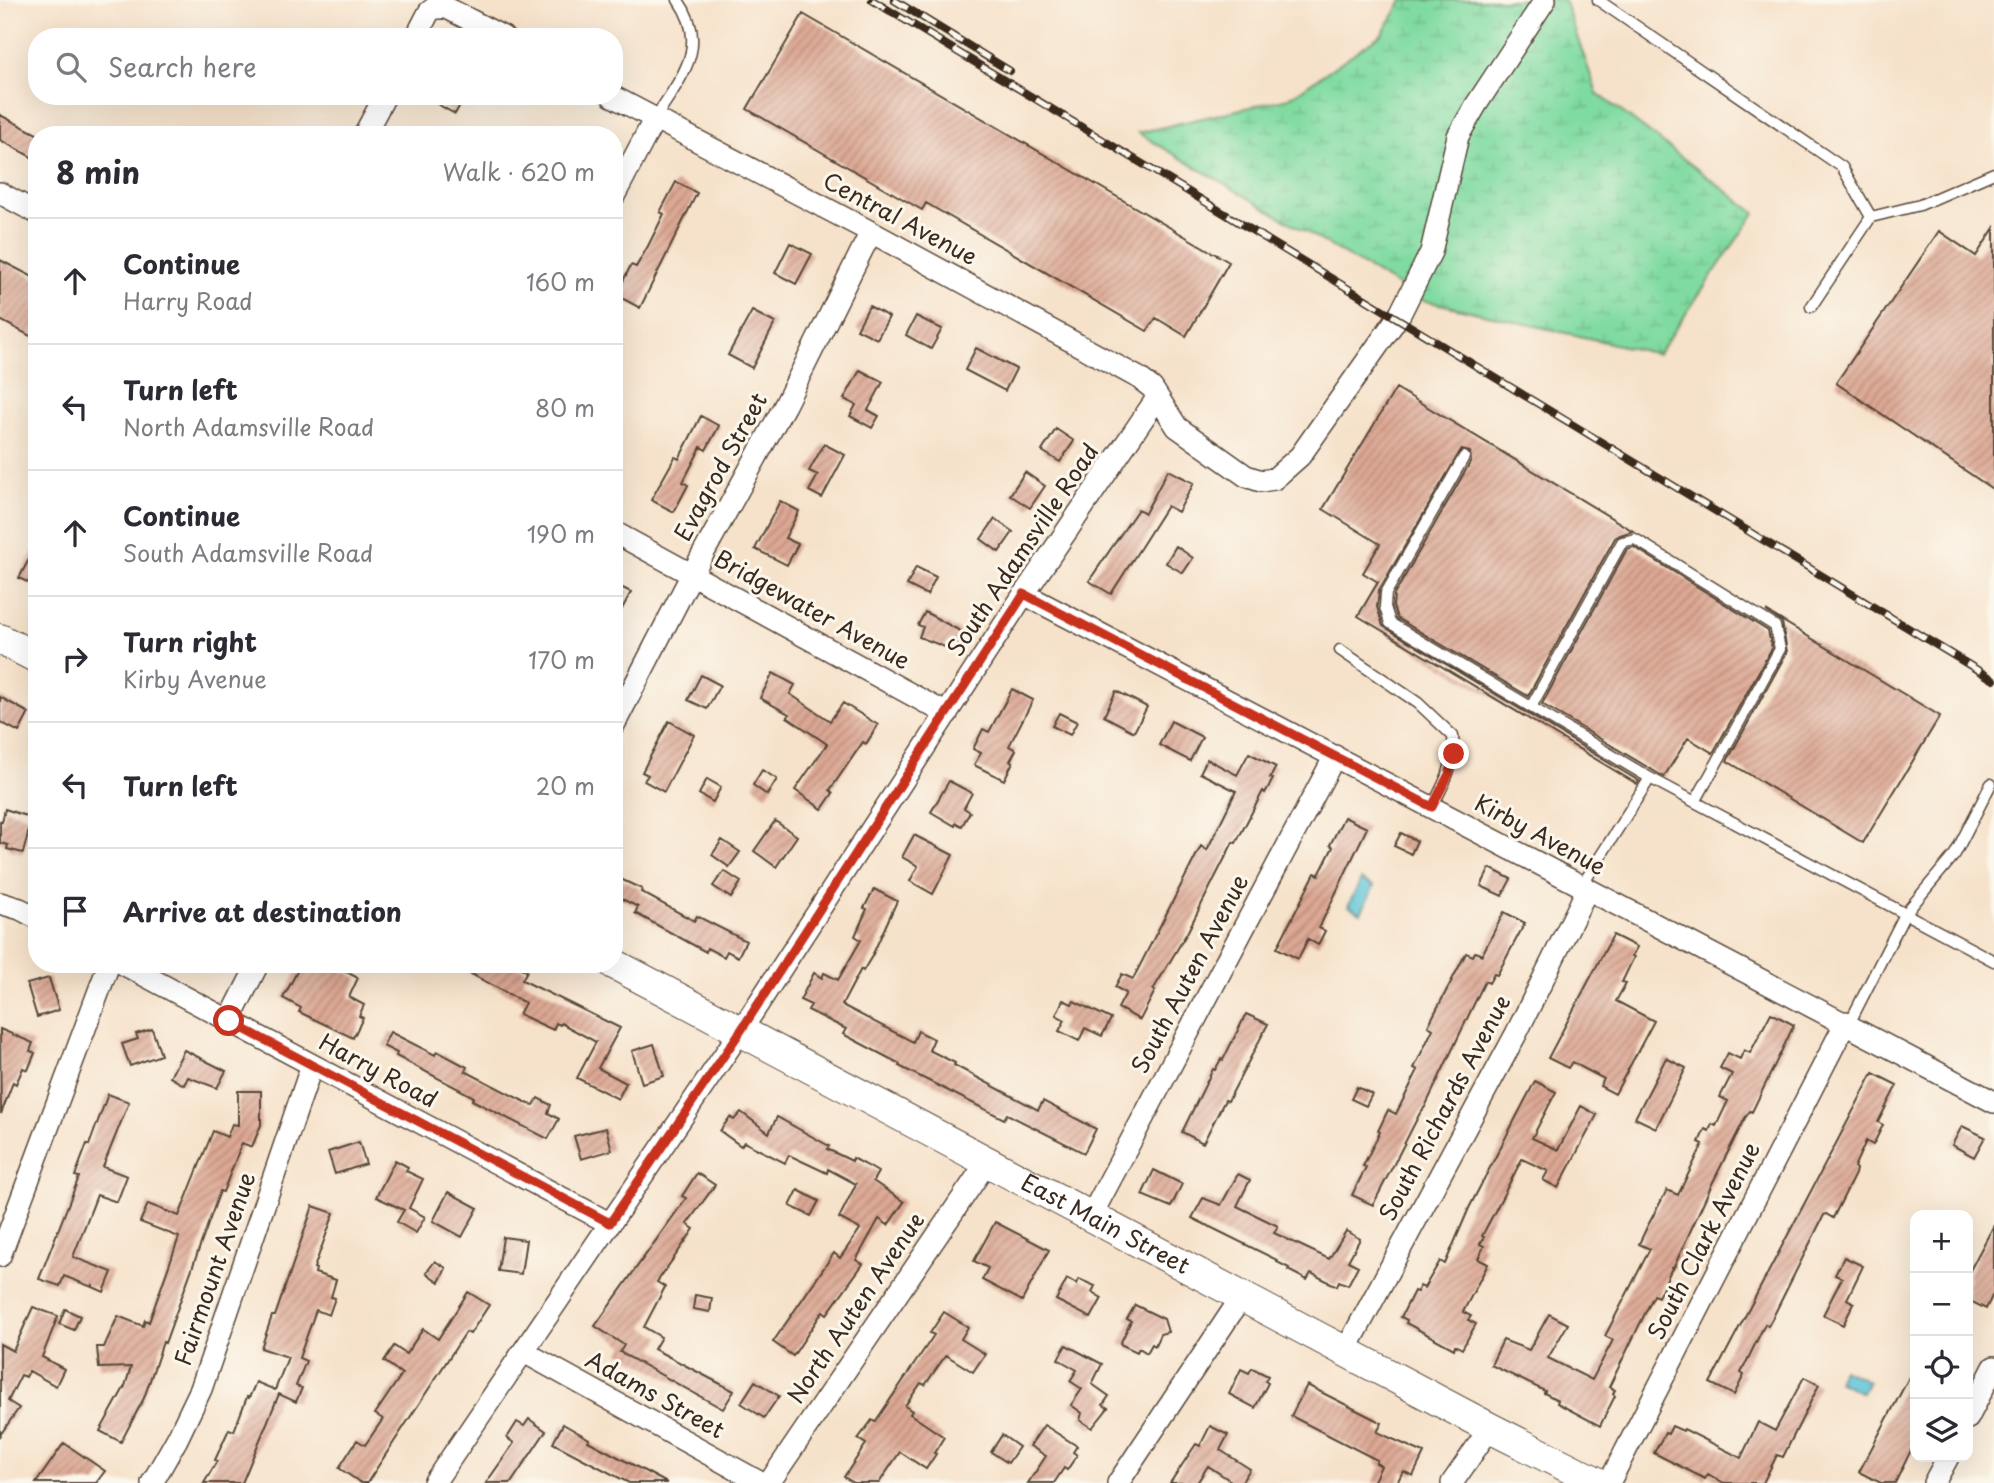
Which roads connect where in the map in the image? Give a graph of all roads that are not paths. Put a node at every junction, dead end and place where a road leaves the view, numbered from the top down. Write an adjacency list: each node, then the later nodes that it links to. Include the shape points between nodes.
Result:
1 (678, 0): 8 (lane, via 688,15 692,45 684,72)
2 (1545, 0): 17 (street, via 1458,136 1431,252 1400,314 1300,456 1274,480 1246,476 1189,437)
3 (1598, 0): 14 (lane, via 1842,167)
4 (421, 28): 5 (street, via 434,8 447,8)
5 (486, 28)
6 (623, 102): 8 (street, Central Avenue)
7 (379, 105): 9 (street)
8 (654, 120): 11 (street); 15 (street, Central Avenue)
9 (369, 126)
10 (1994, 173): 14 (lane, via 1920,205)
11 (623, 179)
12 (0, 193): 13 (street)
13 (28, 208)
14 (1871, 217): 16 (lane)
15 (871, 232): 17 (street, Central Avenue, via 1139,377); 20 (street, Evagrod Street, via 785,405)
16 (1811, 307)
17 (1157, 398): 21 (street, South Adamsville Road)
18 (1464, 457): 25 (lane, via 1386,593 1385,607 1390,623)
19 (623, 537): 20 (street, Bridgewater Avenue)
20 (692, 574): 26 (street, Evagrod Street); 27 (street, Bridgewater Avenue)
21 (1024, 594): 27 (street, South Adamsville Road); 28 (street, Kirby Avenue)
22 (0, 639): 24 (street)
23 (1340, 650): 32 (lane, via 1418,703 1452,736 1449,774)
24 (28, 654)
25 (1531, 707): 29 (lane); 31 (lane, via 1622,542 1635,539 1775,626 1780,649)
26 (623, 708)
27 (947, 714): 44 (street, South Adamsville Road)
28 (1335, 756): 32 (street, Kirby Avenue); 48 (street, South Auten Avenue)
29 (1650, 778): 31 (lane); 33 (lane)
30 (1992, 785): 36 (lane, via 1955,853)
31 (1695, 802): 36 (lane)
32 (1432, 807): 33 (street, Kirby Avenue)
33 (1584, 888): 43 (street, Kirby Avenue); 52 (street, South Richards Avenue, via 1516,1034)
34 (0, 904): 35 (street)
35 (28, 913)
36 (1905, 914): 37 (lane); 43 (lane)
37 (1994, 961)
38 (623, 969): 44 (street, East Main Street)
39 (106, 973): 50 (street)
40 (140, 973): 42 (street, Harry Road)
41 (253, 973): 42 (street)
42 (229, 1021): 45 (street, Harry Road)
43 (1847, 1023): 46 (street, Kirby Avenue); 65 (street, South Clark Avenue)
44 (740, 1032): 47 (street, East Main Street); 49 (street, South Adamsville Road)
45 (312, 1065): 49 (street, Harry Road); 58 (street, Fairmount Avenue, via 201,1389)
46 (1994, 1101)
47 (987, 1162): 48 (street, East Main Street); 61 (street, North Auten Avenue)
48 (1091, 1216): 51 (street, East Main Street)
49 (610, 1223): 53 (street, South Adamsville Road)
50 (0, 1256)
51 (1243, 1295): 52 (street, East Main Street); 62 (street)
52 (1346, 1350): 56 (street, East Main Street)
53 (524, 1352): 59 (street, South Adamsville Road); 60 (street, Adams Street)
54 (1994, 1367): 55 (street)
55 (1973, 1408)
56 (1490, 1428): 63 (street); 64 (street, East Main Street)
57 (1945, 1462): 66 (street)
58 (152, 1483)
59 (434, 1483)
60 (761, 1483)
61 (769, 1483)
62 (1118, 1483)
63 (1452, 1483)
64 (1600, 1483)
65 (1609, 1483)
66 (1934, 1483)

